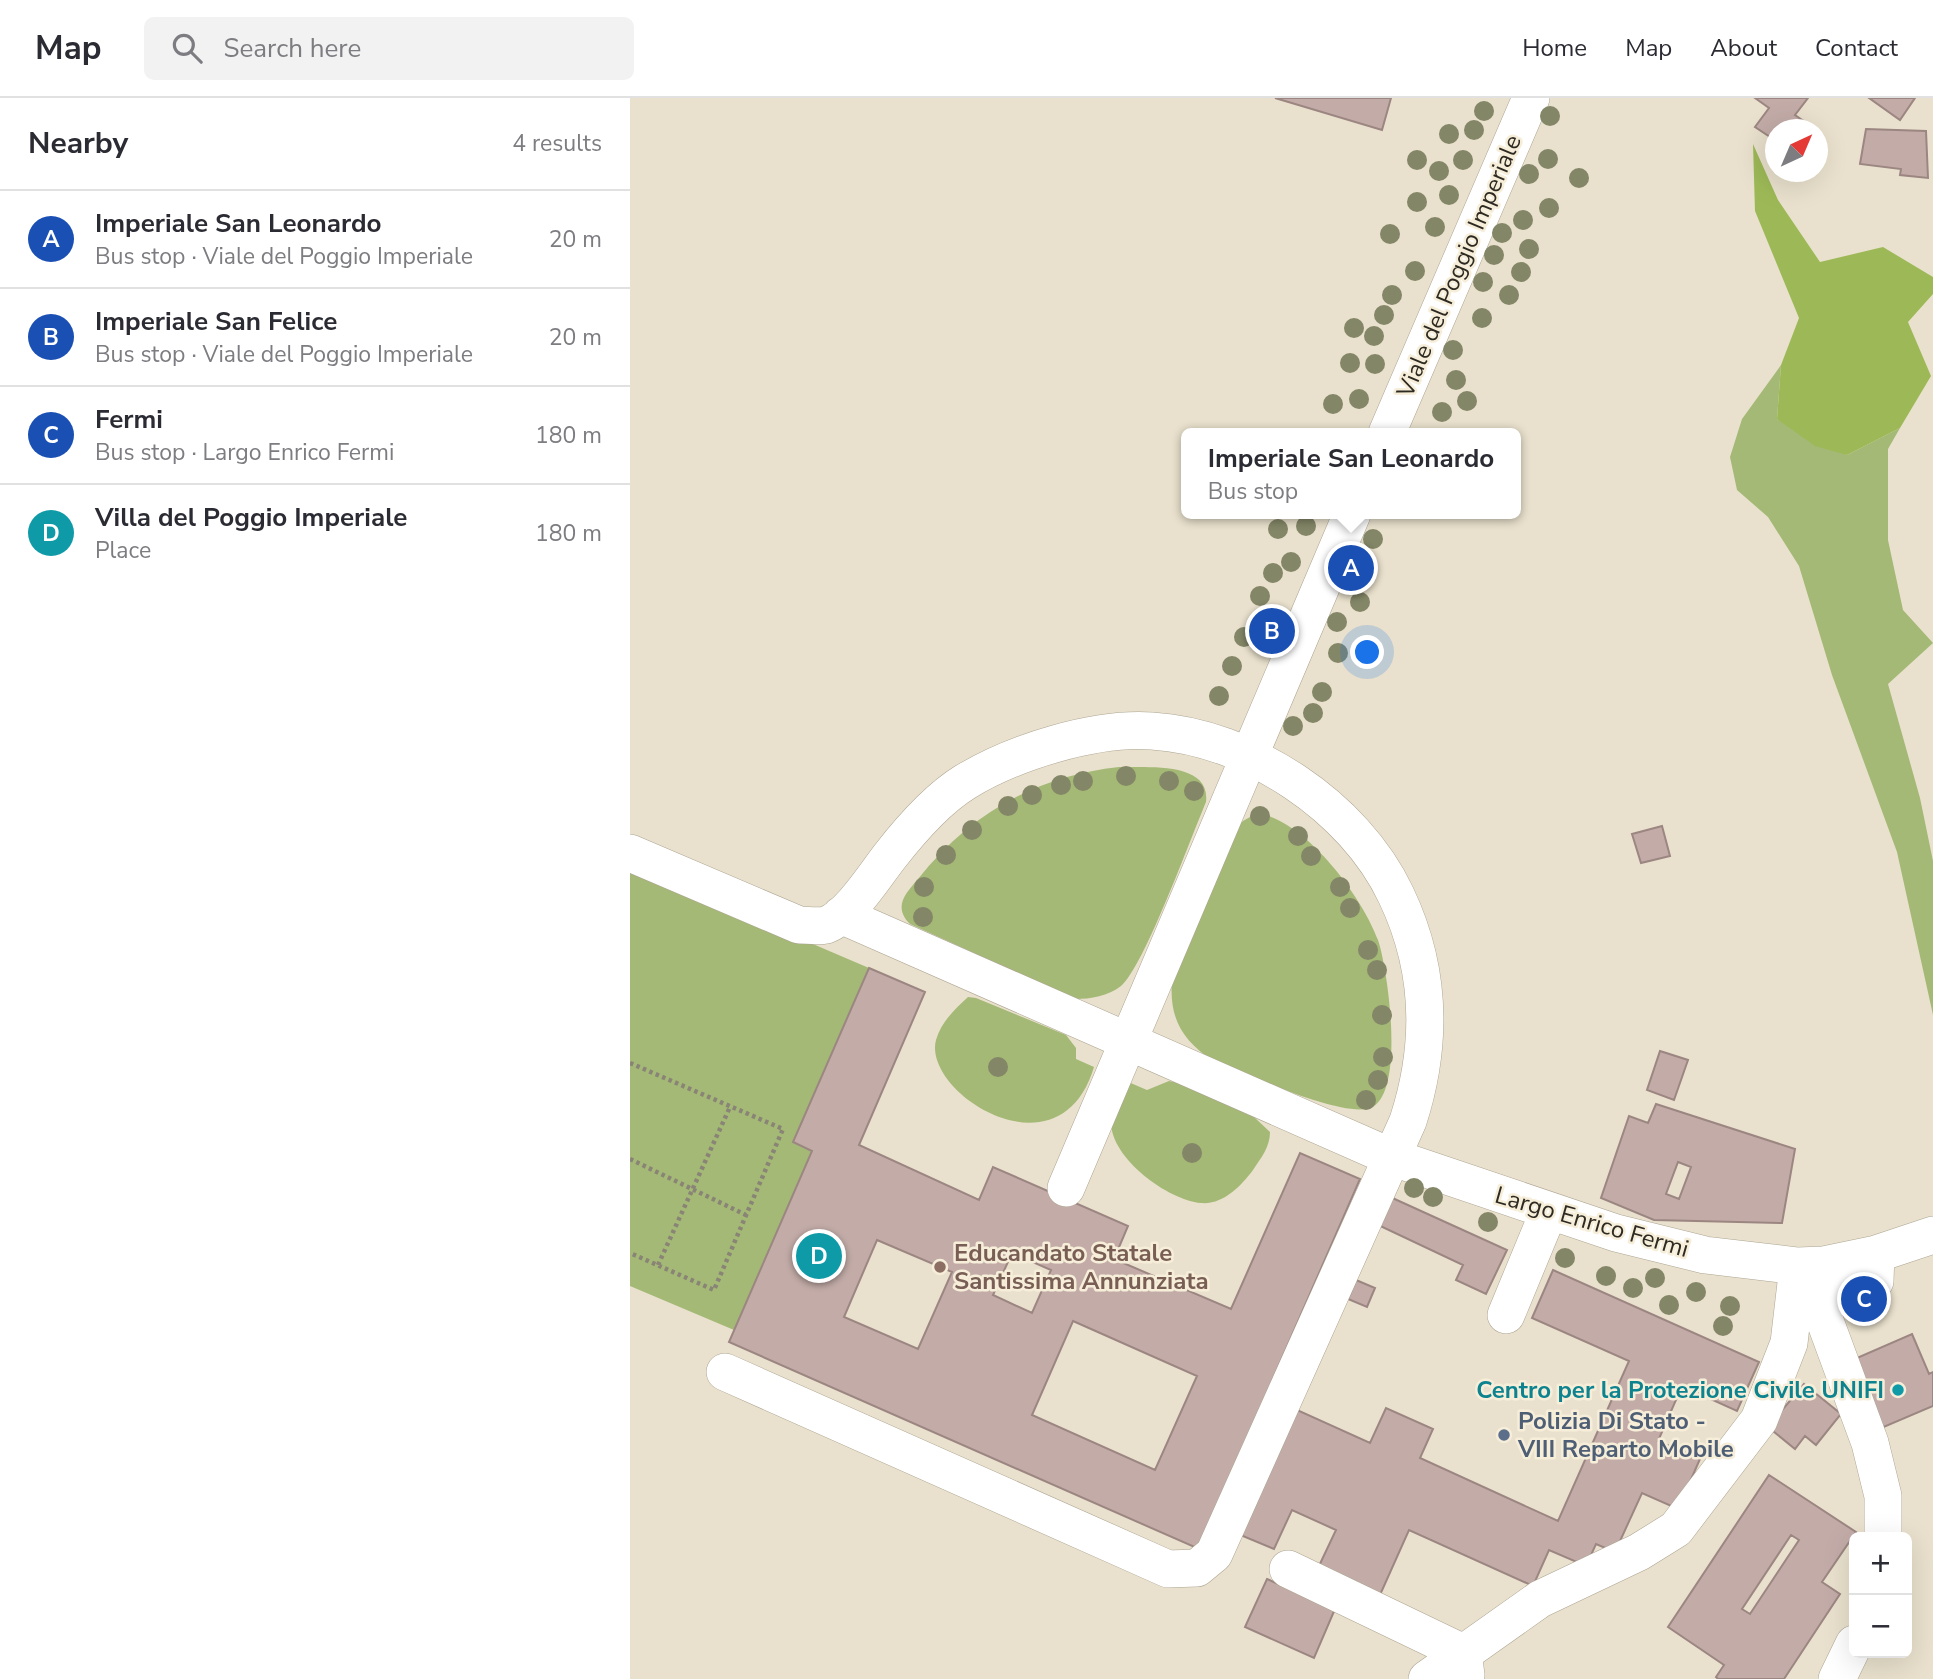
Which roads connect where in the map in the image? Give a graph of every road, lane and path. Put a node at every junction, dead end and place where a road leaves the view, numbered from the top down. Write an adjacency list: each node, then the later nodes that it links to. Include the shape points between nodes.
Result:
1 (1531, 98): 2 (street, Viale del Poggio Imperiale)
2 (1389, 428)
3 (1350, 519): 4 (street)
4 (1247, 757): 6 (street, via 1222,744 1153,731 1104,733 1019,757 965,782 924,816); 7 (street); 10 (street, via 1315,798 1346,825 1393,889 1412,929 1421,967 1426,1046 1418,1088)
5 (630, 853): 6 (street, via 799,925 825,925)
6 (841, 915): 7 (street, Largo Enrico Fermi)
7 (1127, 1041): 10 (street, Largo Enrico Fermi); 12 (street)
8 (630, 1063): 9 (path)
9 (730, 1107): 13 (path); 15 (path, via 783,1129)
10 (1391, 1157): 14 (street, Largo Enrico Fermi); 21 (street, via 1214,1554 1197,1567 1168,1569)
11 (630, 1159): 13 (path)
12 (1066, 1188)
13 (691, 1189): 15 (path); 18 (path)
14 (1549, 1211): 19 (street, Largo Enrico Fermi); 20 (street)
15 (746, 1215): 18 (path, via 714,1290)
16 (1932, 1236): 19 (street, Largo Enrico Fermi, via 1823,1265)
17 (630, 1253): 18 (path)
18 (659, 1265)
19 (1803, 1284): 22 (street, via 1870,1443 1883,1496); 25 (street, via 1789,1343 1759,1420 1676,1529 1639,1552 1540,1599)
20 (1506, 1315)
21 (725, 1372)
22 (1883, 1532)
23 (1288, 1569): 25 (street)
24 (1849, 1654): 27 (street)
25 (1465, 1666): 26 (street)
26 (1427, 1679)
27 (1837, 1679)

